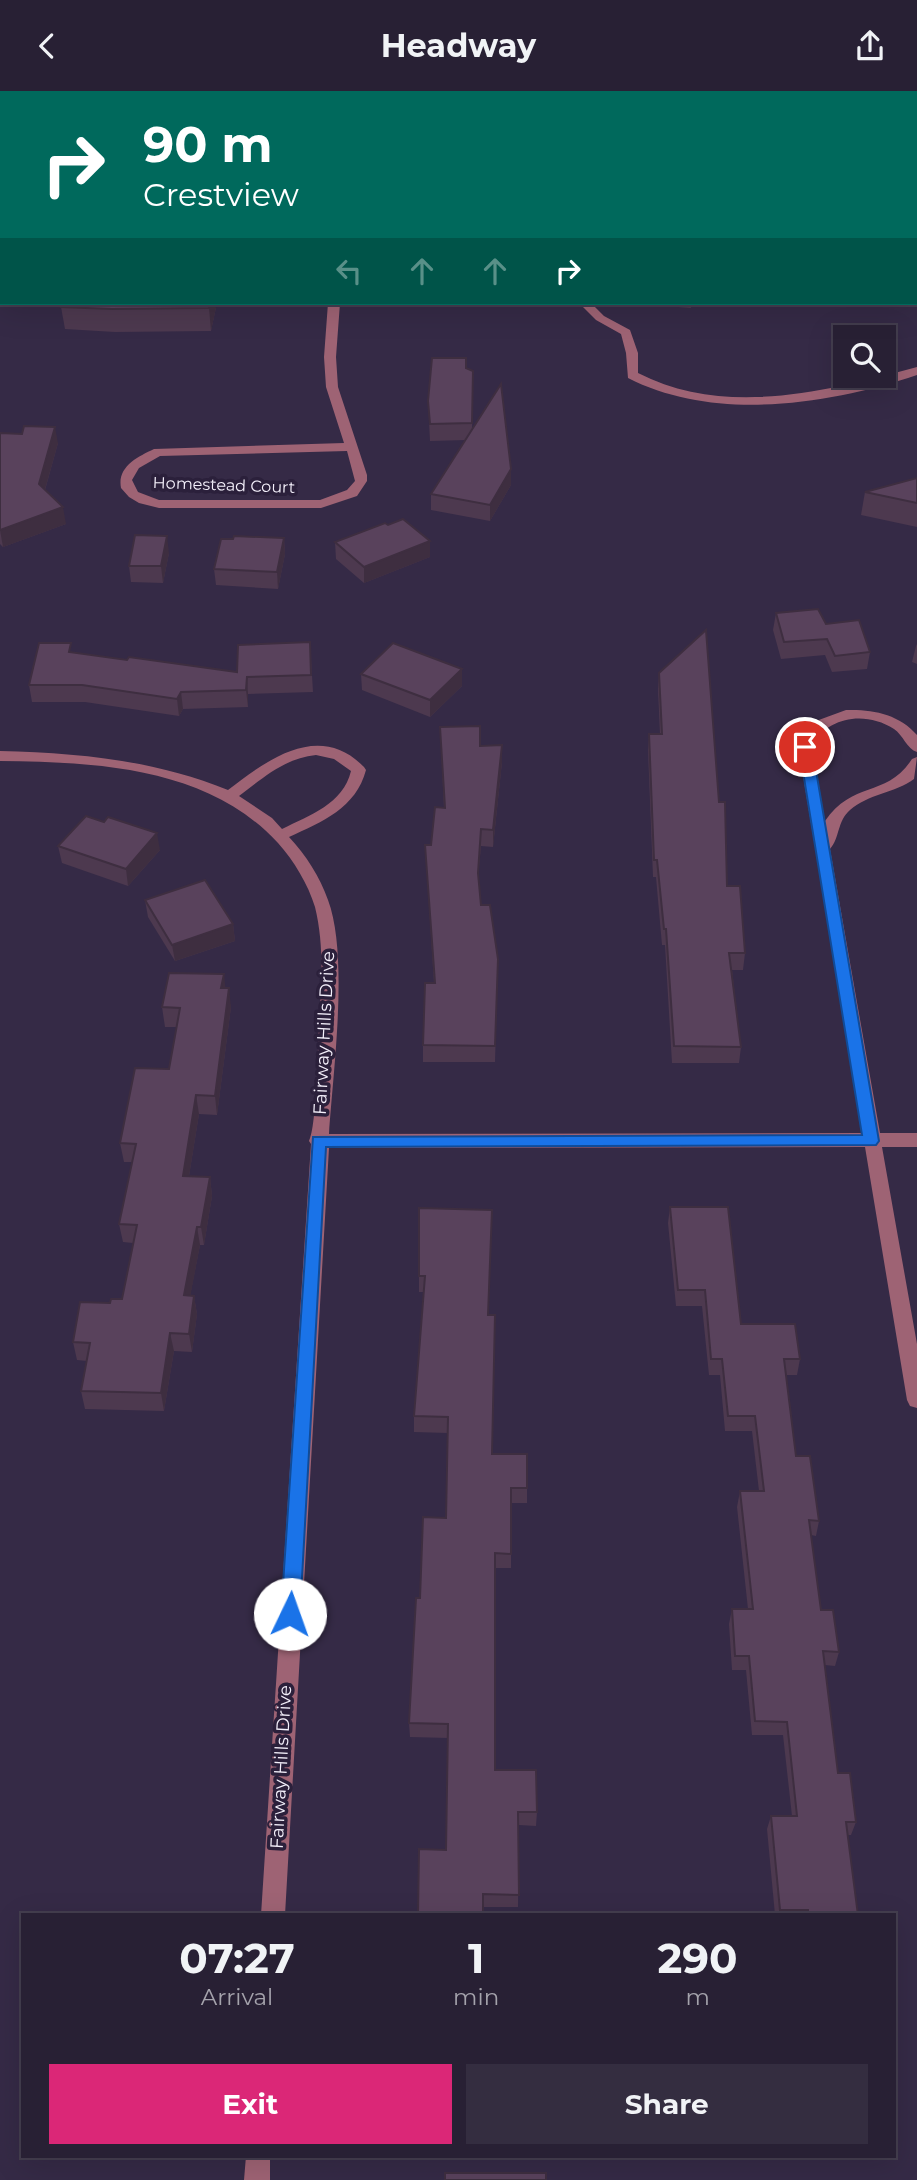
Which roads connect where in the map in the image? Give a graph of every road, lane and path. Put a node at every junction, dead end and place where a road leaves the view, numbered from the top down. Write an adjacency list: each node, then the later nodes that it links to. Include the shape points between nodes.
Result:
1 (334, 305): 4 (street, Homestead Court, via 331,380)
2 (587, 305): 3 (street, via 626,332 632,375 642,383 689,397 758,400 798,396 888,382)
3 (917, 371)
4 (352, 447): 4 (street, Homestead Court, via 361,481 346,497 321,504 159,504 137,497 125,482 135,462 158,452)
5 (917, 747): 10 (street, via 901,727 862,715 837,717 811,735 806,759)
6 (0, 756): 8 (street, Fairway Hills Drive, via 87,758 131,765 178,776)
7 (917, 762): 10 (street, via 905,779 854,798 833,815)
8 (229, 797): 9 (street, Fairway Hills Drive); 9 (street, via 293,753 316,749 353,763 359,770 358,784 345,800)
9 (281, 835): 12 (street, Fairway Hills Drive, via 308,872 321,901 328,939 330,979)
10 (825, 852): 13 (street)
11 (917, 1140): 13 (street)
12 (318, 1141): 13 (street); 15 (street, Fairway Hills Drive)
13 (871, 1141): 14 (street)
14 (917, 1400)
15 (273, 1913)
16 (258, 2158): 17 (street)
17 (257, 2180)

